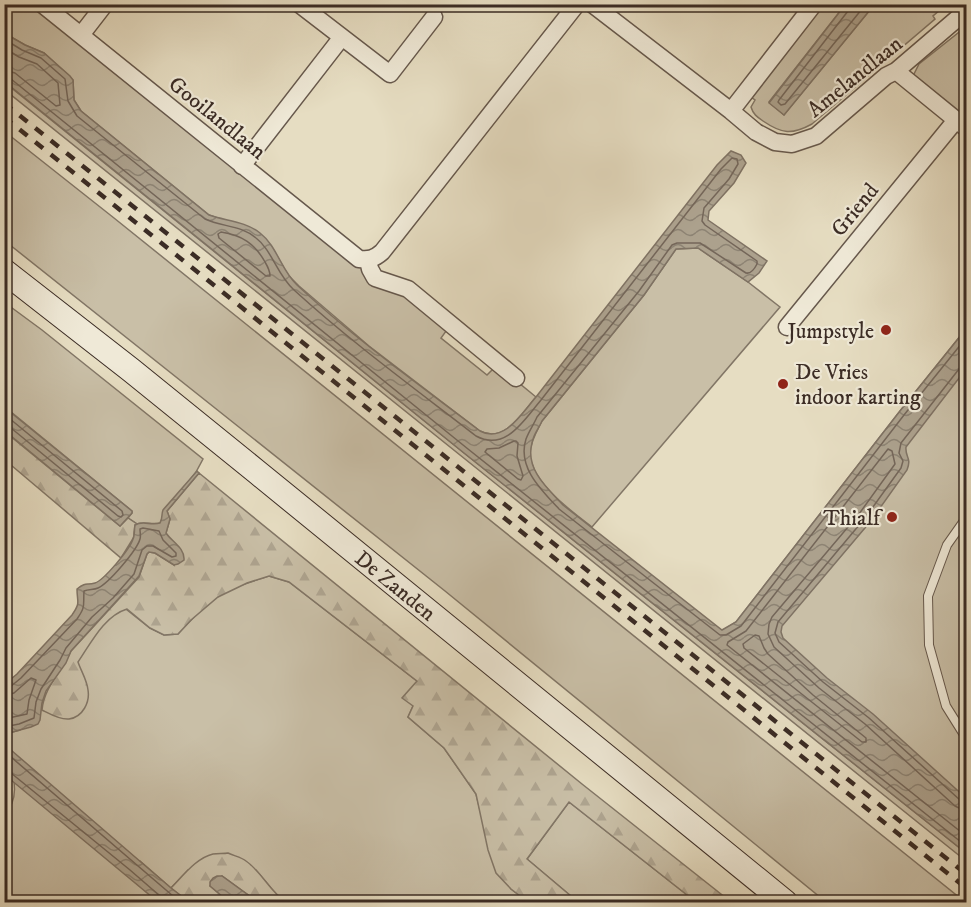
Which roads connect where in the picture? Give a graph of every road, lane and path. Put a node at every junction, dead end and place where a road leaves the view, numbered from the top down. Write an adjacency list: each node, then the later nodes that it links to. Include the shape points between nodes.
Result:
1 (42, 4): 9 (street, Gooilandlaan)
2 (105, 4): 9 (street)
3 (299, 4): 10 (street)
4 (577, 4): 15 (street, via 382,252)
5 (591, 4): 12 (street, Amelandlaan)
6 (814, 4): 12 (street)
7 (966, 11): 11 (street, Amelandlaan)
8 (434, 17): 10 (street, via 390,74)
9 (81, 35): 14 (street, Gooilandlaan)
10 (342, 37): 14 (street)
11 (896, 70): 12 (street, Amelandlaan, via 816,136 792,144 775,142 756,132); 13 (street)
12 (731, 111)
13 (961, 124): 17 (street, Griend)
14 (242, 166): 15 (street, Gooilandlaan, via 359,258)
15 (368, 260): 18 (street, Gooilandlaan, via 375,278 408,289)
16 (4, 271): 21 (main road, De Zanden, via 140,377)
17 (787, 327)
18 (516, 378)
19 (966, 518): 20 (lane, via 947,545 928,596 929,645 946,706)
20 (966, 738)
21 (785, 903)

